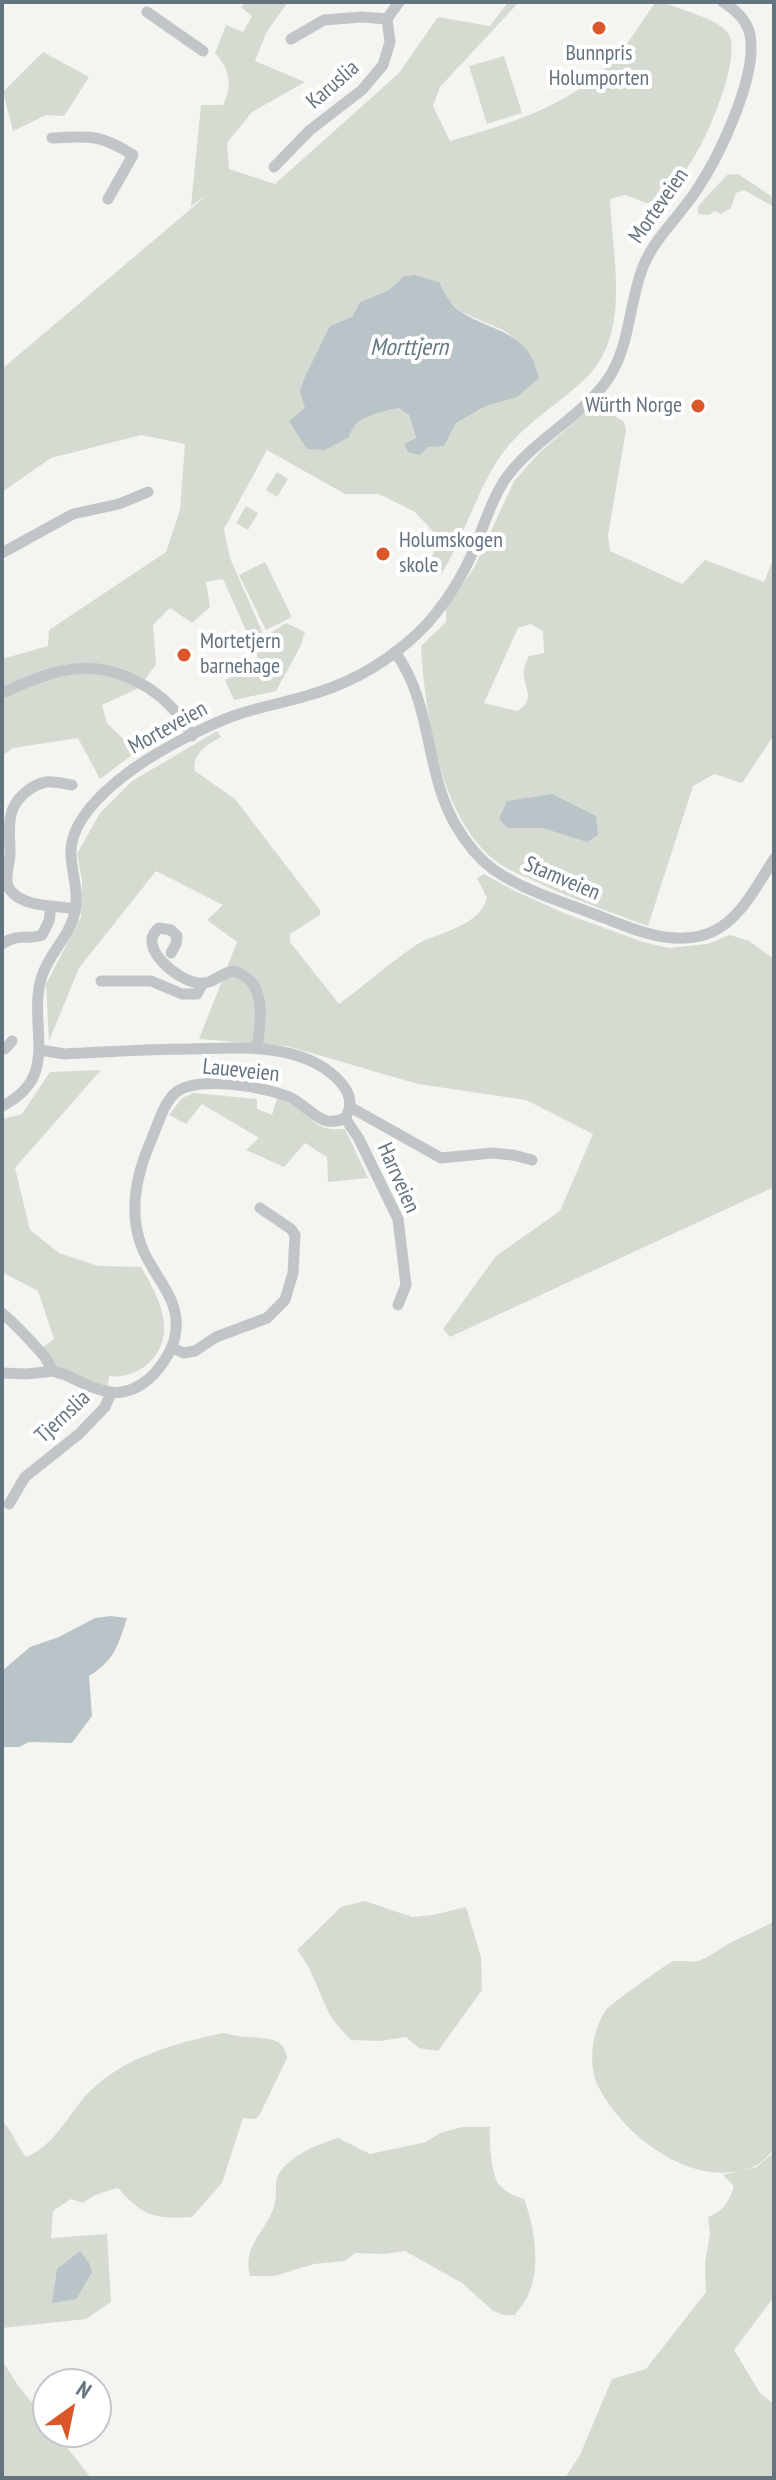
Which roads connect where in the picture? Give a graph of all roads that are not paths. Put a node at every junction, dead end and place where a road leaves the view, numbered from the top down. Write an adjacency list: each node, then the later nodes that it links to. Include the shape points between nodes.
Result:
1 (399, 2): 4 (street)
2 (723, 2): 12 (street, Morteveien, via 747,27 747,75 711,164 643,266 619,359 592,397 513,468 459,577 428,621)
3 (147, 12): 6 (street)
4 (387, 19): 5 (street, via 324,20); 8 (street, Karuslia, via 390,42 383,65)
5 (291, 39)
6 (203, 51)
7 (52, 138): 9 (street, via 92,136 133,155)
8 (274, 167)
9 (108, 199)
10 (148, 492): 11 (street, via 64,517)
11 (2, 553)
12 (395, 652): 14 (street, Morteveien, via 332,687 234,716); 16 (street, Stamveien, via 416,688 454,824 481,859 522,887 632,929 687,938 726,925)
13 (2, 693): 14 (street, via 59,671 108,671 156,692)
14 (192, 736): 18 (street, Morteveien, via 133,769 79,823 71,847)
15 (72, 785): 17 (street, via 39,785 21,796 11,812 10,890)
16 (774, 859)
17 (51, 906): 18 (street); 19 (street, via 42,935 14,936)
18 (75, 909): 26 (street, Morteveien, via 41,979)
19 (2, 944)
20 (171, 953): 22 (street, via 177,936 159,928 152,943 164,964 180,977)
21 (101, 981): 22 (street, via 151,981 192,995)
22 (203, 983): 24 (street, via 233,971 253,983 260,1007)
23 (12, 1041): 25 (street)
24 (257, 1048): 26 (street, Laueveien, via 65,1054); 28 (street, Laueveien, via 321,1067 350,1097)
25 (2, 1049)
26 (40, 1050): 27 (street, Morteveien, via 27,1087)
27 (2, 1106)
28 (347, 1112): 29 (street, via 441,1158 492,1153); 31 (street, Harrveien, via 398,1219 406,1285); 33 (street, Laueveien, via 334,1121 325,1120 293,1099 252,1088 198,1084 172,1097 139,1170 134,1204 141,1245 173,1302)
29 (532, 1160)
30 (260, 1208): 33 (street, via 295,1235 285,1300 267,1318 195,1351)
31 (398, 1305)
32 (2, 1313): 34 (street)
33 (172, 1348): 36 (street, via 146,1380)
34 (54, 1371): 35 (street); 36 (street)
35 (2, 1373)
36 (111, 1393): 37 (street, Tjernslia, via 102,1412 25,1477)
37 (9, 1504)

